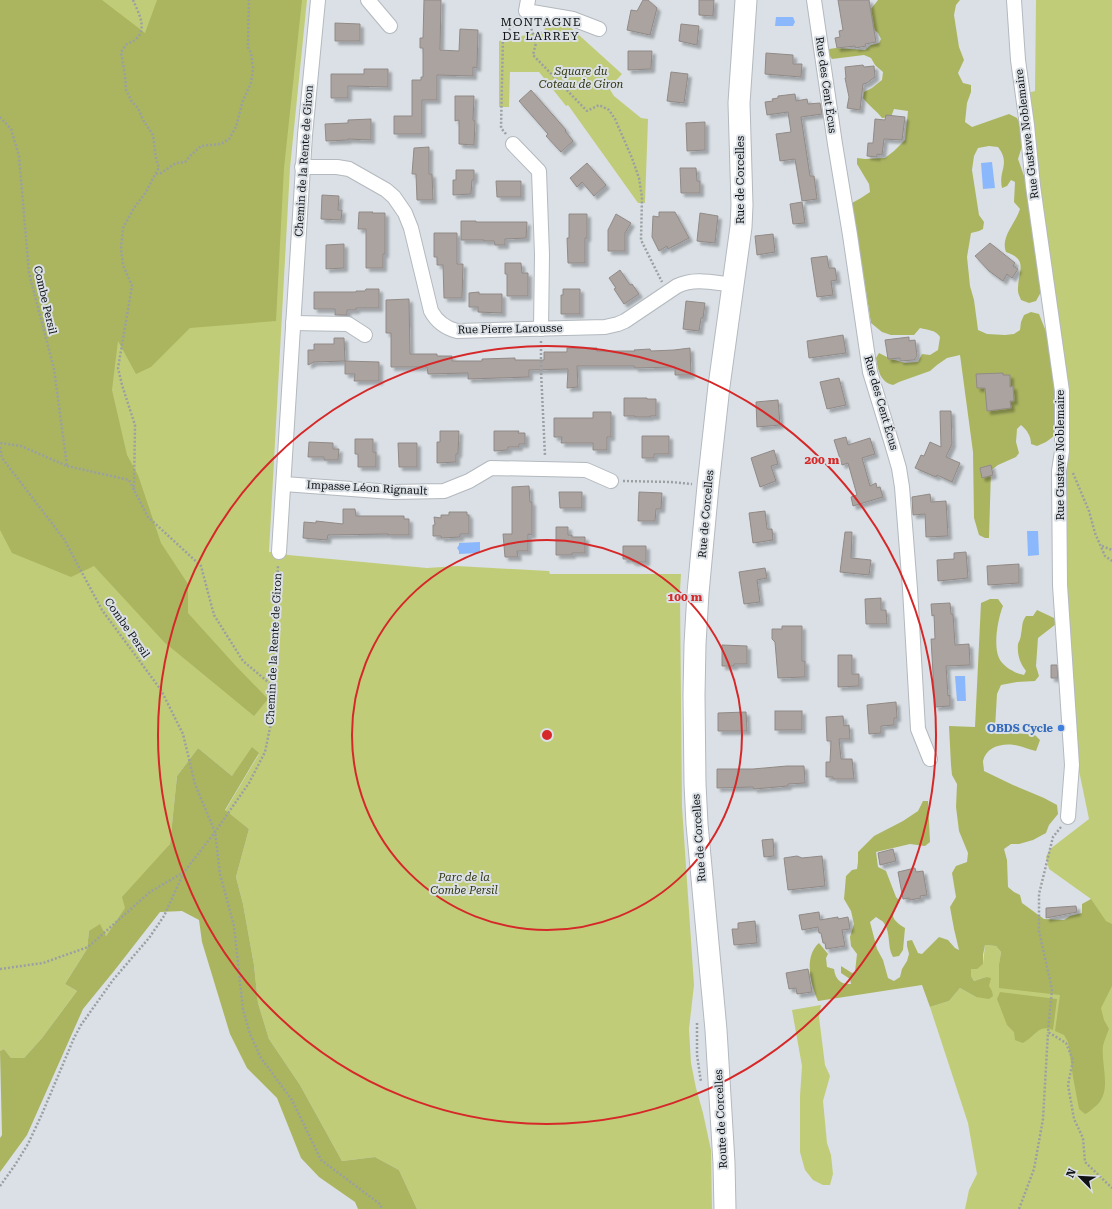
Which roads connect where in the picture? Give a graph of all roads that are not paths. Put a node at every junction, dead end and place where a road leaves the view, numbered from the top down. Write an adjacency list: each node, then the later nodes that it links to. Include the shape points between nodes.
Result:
1 (318, 0): 10 (street, Chemin de la Rente de Giron)
2 (368, 0): 7 (street)
3 (746, 0): 11 (main road, Rue de Corcelles, via 739,102 742,205)
4 (814, 0): 18 (street, Rue des Cent Écus, via 870,372 899,468 902,487 918,729)
5 (1014, 0): 19 (street, Rue Gustave Noblemaire, via 1018,60 1033,186 1062,391 1062,451 1059,471 1060,585 1072,765)
6 (527, 6): 8 (street)
7 (390, 26)
8 (599, 29)
9 (513, 144): 13 (street, via 539,171)
10 (302, 167): 12 (street, Chemin de la Rente de Giron); 13 (street, Rue Pierre Larousse, via 349,169 386,190 394,198 405,213 411,228 429,307 444,326 457,331)
11 (734, 285): 13 (street, Rue Pierre Larousse, via 685,282 618,324 606,327); 20 (main road, Rue de Corcelles, via 708,486 695,644 695,784)
12 (293, 323): 14 (street, via 348,324); 16 (street, Chemin de la Rente de Giron)
13 (541, 329)
14 (365, 335)
15 (611, 481): 16 (street, Impasse Léon Rignault, via 586,470 491,468 444,492 384,492)
16 (284, 484): 17 (street, Chemin de la Rente de Giron)
17 (279, 552)
18 (930, 759)
19 (1068, 817)
20 (716, 1030): 21 (main road, Route de Corcelles)
21 (725, 1209)

